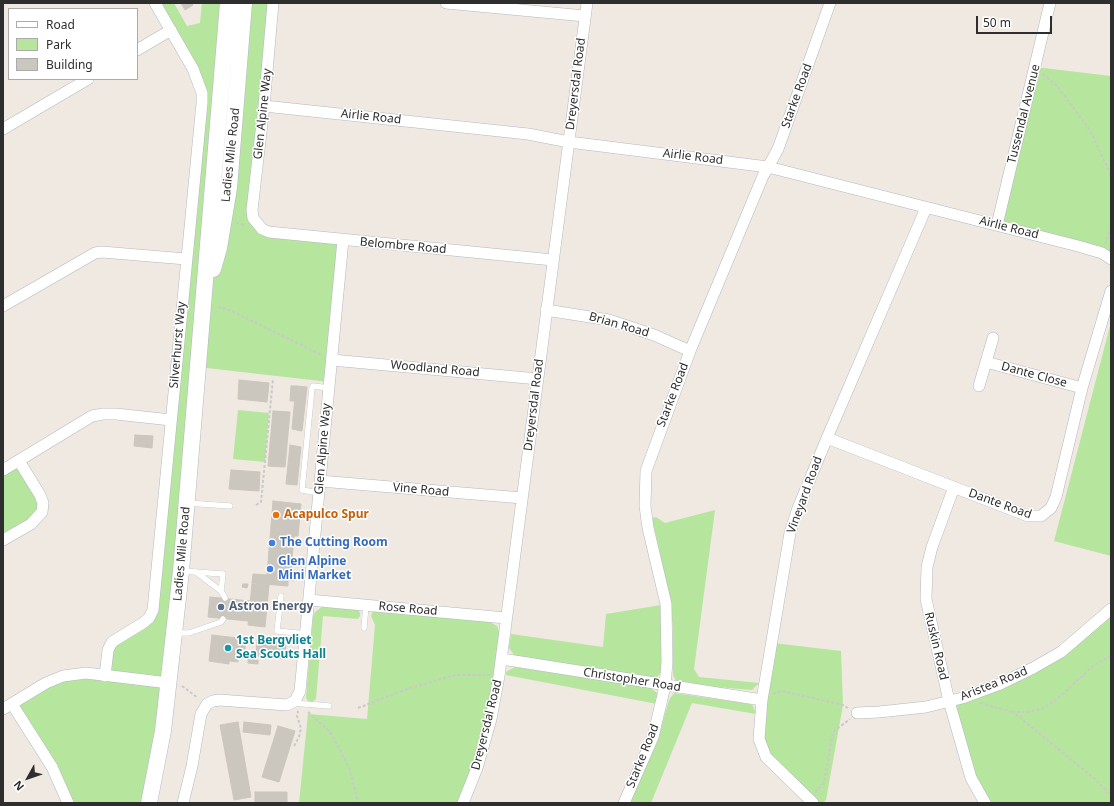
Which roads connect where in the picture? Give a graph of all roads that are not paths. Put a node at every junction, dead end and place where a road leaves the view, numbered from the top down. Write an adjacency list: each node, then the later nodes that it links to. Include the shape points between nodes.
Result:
1 (155, 3): 10 (street, Silverhurst Way)
2 (228, 3): 25 (main road, Ladies Mile Road)
3 (244, 3): 25 (main road, Ladies Mile Road, via 229,188)
4 (273, 3): 13 (street, Glen Alpine Way)
5 (446, 3): 9 (street)
6 (587, 3): 9 (street, Dreyersdal Road)
7 (830, 3): 16 (street, Starke Road, via 778,149)
8 (1050, 3): 19 (street, Tussendal Avenue)
9 (585, 16): 15 (street, Dreyersdal Road)
10 (171, 30): 11 (street); 22 (street, Silverhurst Way, via 198,81 202,103)
11 (138, 49)
12 (86, 80): 14 (street)
13 (264, 106): 15 (street, Airlie Road, via 528,134); 18 (street, Glen Alpine Way, via 252,210)
14 (3, 129)
15 (569, 142): 16 (street, Airlie Road); 23 (street, Dreyersdal Road)
16 (768, 167): 17 (street, Airlie Road); 29 (street, Starke Road)
17 (926, 208): 19 (street, Airlie Road); 37 (street, Vineyard Road)
18 (257, 224): 20 (street, Belombre Road, via 269,232)
19 (997, 225): 21 (street, Airlie Road)
20 (343, 240): 23 (street, Belombre Road); 30 (street, Glen Alpine Way)
21 (1106, 256)
22 (186, 259): 26 (street, via 95,253); 36 (street, Silverhurst Way)
23 (553, 260): 27 (street, Dreyersdal Road)
24 (1111, 291): 35 (street, Dante Road)
25 (211, 305): 44 (main road, Ladies Mile Road)
26 (3, 306)
27 (546, 310): 29 (street, Brian Road, via 609,320 654,335); 32 (street, Dreyersdal Road)
28 (993, 338): 31 (street, Dante Close)
29 (690, 351): 62 (street, Starke Road, via 650,458 645,485 648,528 666,604 668,637)
30 (332, 360): 32 (street, Woodland Road); 34 (street, Glen Alpine Way)
31 (986, 362): 33 (street, Dante Close); 35 (street, Dante Close)
32 (538, 379): 43 (street, Dreyersdal Road)
33 (979, 386)
34 (329, 388): 40 (street, Glen Alpine Way); 42 (lane, via 312,388 302,490)
35 (1082, 388): 41 (street, Dante Road, via 1056,497 1042,516 1033,517)
36 (171, 420): 38 (street, via 116,414 92,416); 60 (street, Silverhurst Way, via 153,610 143,623 112,642 108,650)
37 (827, 438): 41 (street, Dante Road); 63 (street, Vineyard Road, via 790,533)
38 (20, 461): 39 (street); 46 (street, via 40,495 43,503 42,512 31,524)
39 (3, 470)
40 (320, 481): 42 (street, Glen Alpine Way); 43 (street, Vine Road)
41 (954, 487): 64 (street, Ruskin Road, via 932,547 926,584 927,607)
42 (319, 493): 51 (street, Glen Alpine Way)
43 (522, 498): 54 (street, Dreyersdal Road)
44 (187, 503): 45 (lane); 47 (main road, Ladies Mile Road)
45 (230, 506)
46 (3, 540)
47 (189, 571): 48 (lane); 48 (lane, via 223,574); 57 (main road, Ladies Mile Road)
48 (221, 591): 50 (lane)
49 (280, 596): 58 (lane, via 277,631)
50 (225, 598)
51 (309, 600): 52 (street, Rose Road); 58 (street, Glen Alpine Way)
52 (366, 606): 54 (street, Rose Road); 56 (lane)
53 (1111, 609): 64 (street, Aristea Road, via 1052,657 1006,681)
54 (506, 618): 59 (street, Dreyersdal Road)
55 (223, 619): 57 (lane, via 221,622 189,632)
56 (364, 628)
57 (175, 633): 61 (main road, Ladies Mile Road)
58 (306, 634): 65 (street, Glen Alpine Way, via 300,691)
59 (502, 659): 62 (street, Christopher Road); 73 (street, Dreyersdal Road, via 491,719 477,768)
60 (105, 676): 61 (street); 66 (street, via 86,673 63,676)
61 (175, 684): 71 (main road, Ladies Mile Road)
62 (665, 686): 63 (street, Christopher Road); 74 (street, Starke Road, via 653,737)
63 (762, 700): 69 (street, Vineyard Road, via 758,734 763,753)
64 (949, 701): 68 (street, Aristea Road, via 920,708); 75 (street, Ruskin Road, via 971,778)
65 (295, 703): 67 (lane); 72 (street, via 282,705 219,700 207,704 201,714)
66 (8, 706): 70 (street, via 52,768)
67 (329, 706)
68 (858, 713)
69 (811, 801)
70 (68, 803)
71 (150, 803)
72 (183, 803)
73 (463, 803)
74 (624, 803)
75 (985, 803)

